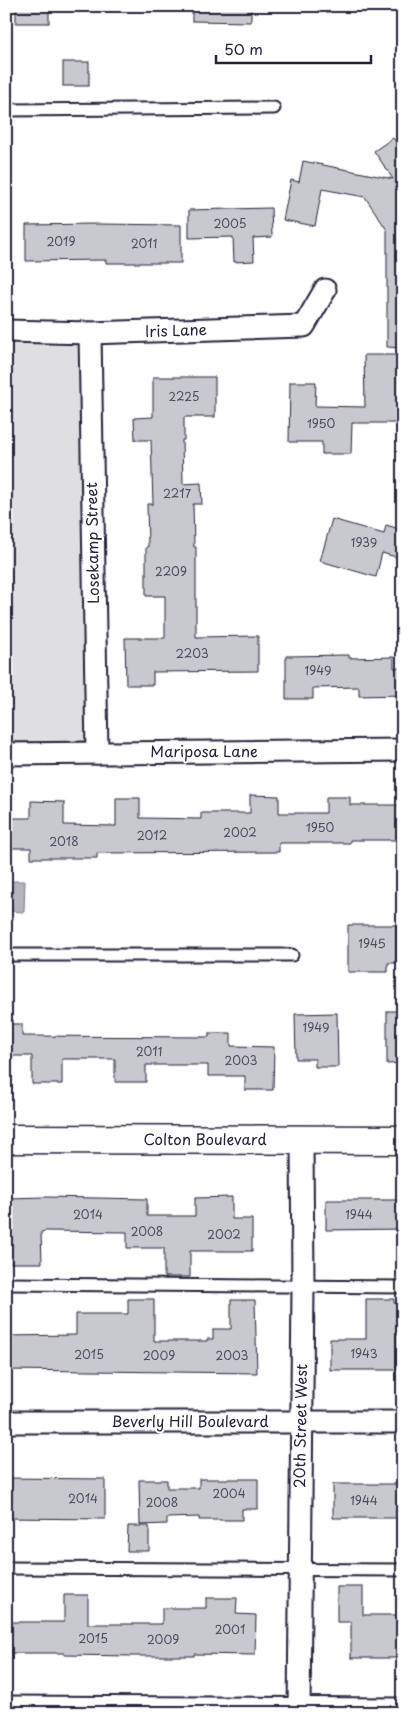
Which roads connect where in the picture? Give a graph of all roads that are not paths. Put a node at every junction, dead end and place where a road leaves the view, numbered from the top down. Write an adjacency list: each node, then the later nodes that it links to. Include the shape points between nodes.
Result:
1 (274, 108): 2 (lane)
2 (6, 110)
3 (325, 290): 5 (street, Iris Lane, via 304,326)
4 (6, 331): 5 (street, Iris Lane)
5 (90, 333): 7 (street, Losekamp Street)
6 (403, 750): 7 (street, Mariposa Lane)
7 (96, 752): 8 (street, Mariposa Lane)
8 (6, 754)
9 (6, 955): 10 (lane)
10 (292, 955)
11 (6, 1139): 12 (street, Colton Boulevard)
12 (302, 1140): 13 (street, Colton Boulevard); 15 (street, 20th Street West)
13 (403, 1140)
14 (6, 1284): 15 (lane)
15 (303, 1286): 16 (lane); 17 (street, 20th Street West)
16 (403, 1287)
17 (300, 1421): 18 (street, Beverly Hill Boulevard); 19 (street, Beverly Hill Boulevard); 21 (street, 20th Street West)
18 (6, 1422)
19 (403, 1422)
20 (6, 1568): 21 (lane)
21 (300, 1570): 22 (lane); 25 (street, 20th Street West)
22 (403, 1570)
23 (6, 1707): 25 (street)
24 (403, 1709): 25 (street)
25 (299, 1710)

